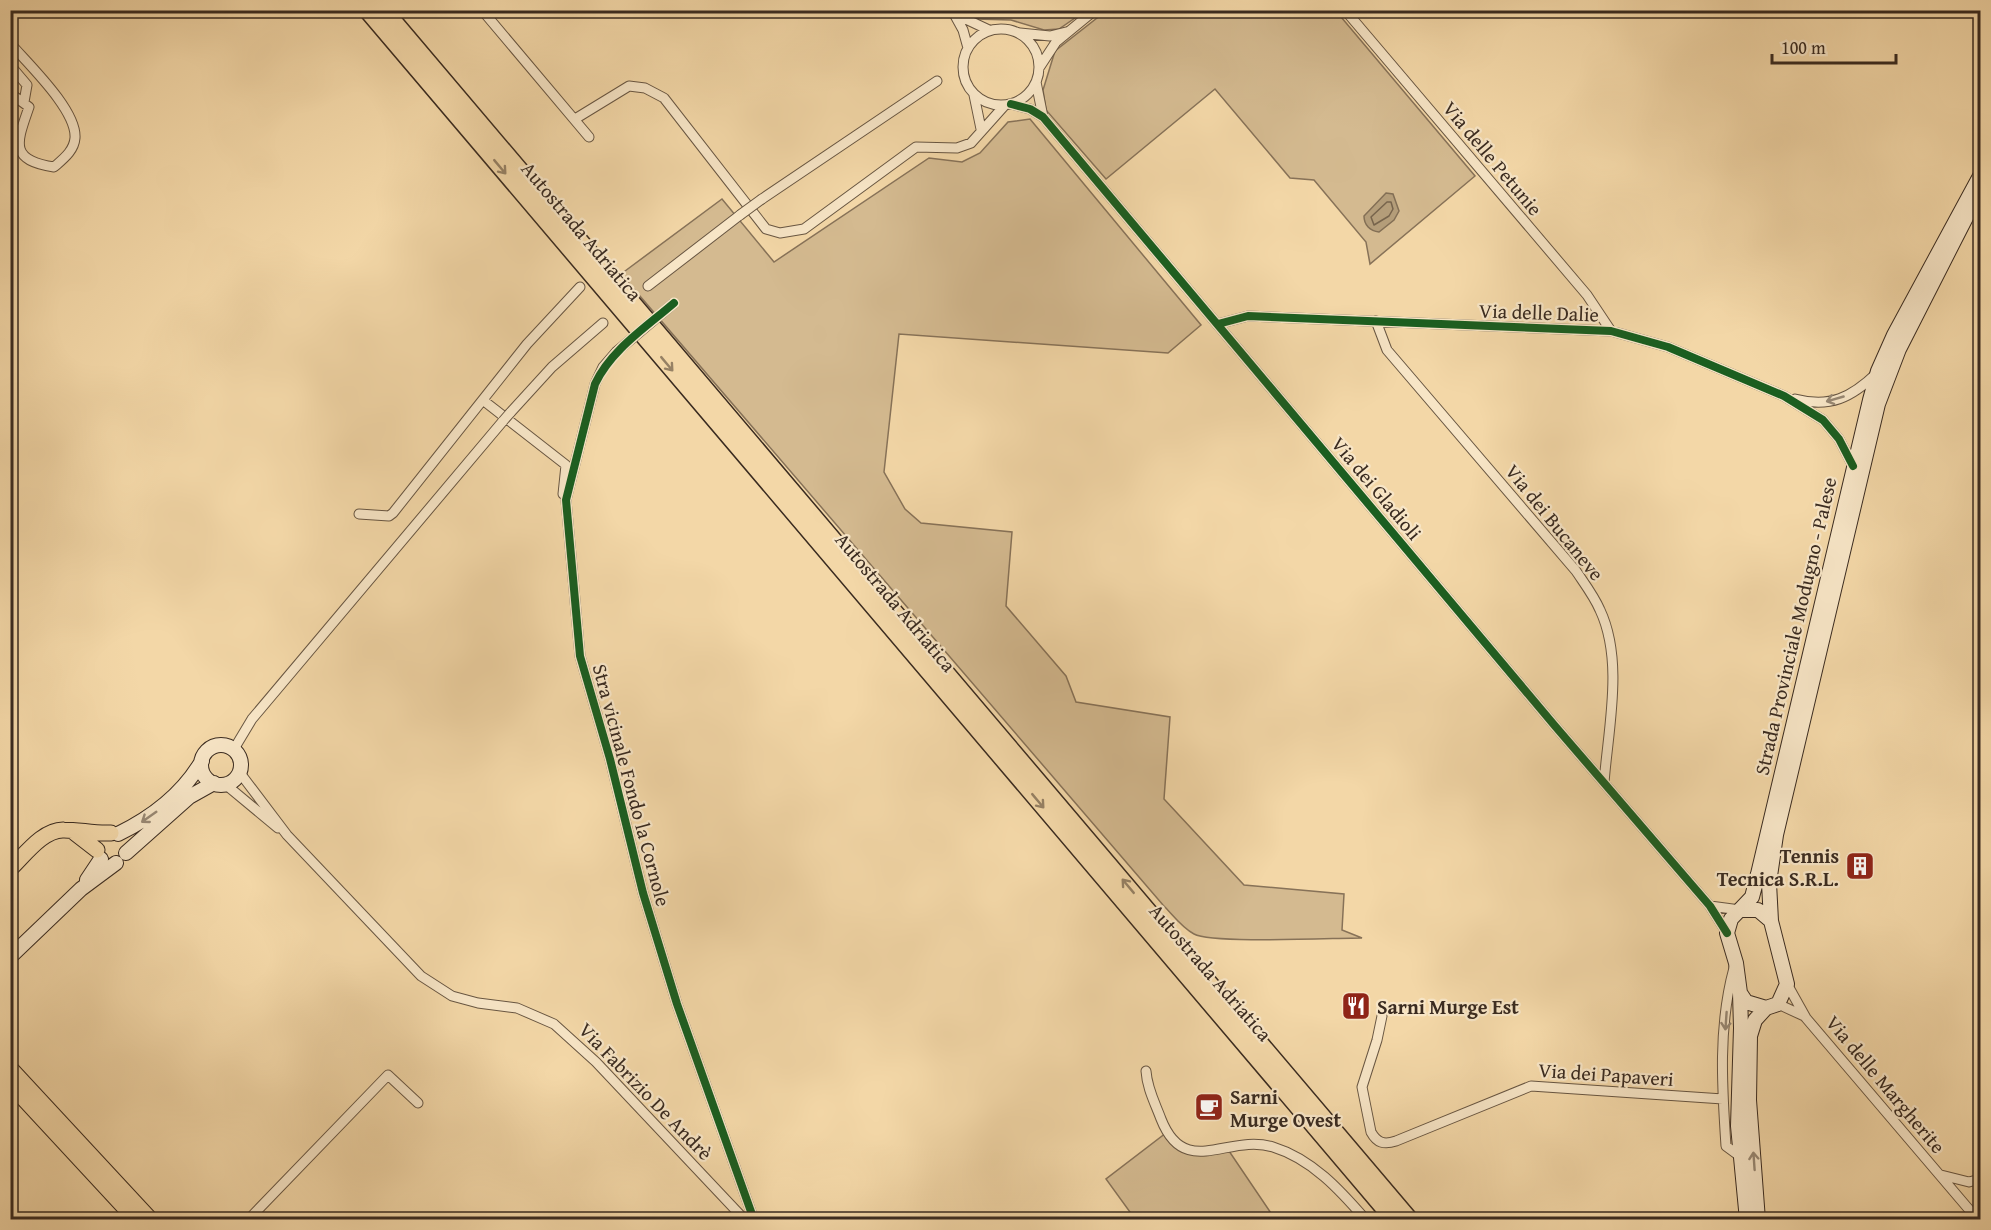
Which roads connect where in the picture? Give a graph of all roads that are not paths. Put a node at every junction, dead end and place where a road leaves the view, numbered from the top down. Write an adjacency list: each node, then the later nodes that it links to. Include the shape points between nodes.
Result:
1 (367, 10): 79 (highway, Autostrada Adriatica, one-way to 79)
2 (384, 10): 80 (highway, Autostrada Adriatica, one-way to 2)
3 (482, 10): 21 (street)
4 (1095, 10): 8 (street)
5 (1345, 10): 32 (street, Via delle Petunie, via 1587,295)
6 (954, 12): 7 (street); 11 (street)
7 (989, 30): 9 (street); 11 (street, via 977,36)
8 (1068, 31): 9 (street, via 1050,36); 13 (street)
9 (1019, 33): 13 (street, via 1035,49)
10 (10, 43): 18 (street, via 69,117 75,137 69,154 54,167 32,164 21,151 18,136 29,107)
11 (968, 48): 17 (street, via 962,65 963,77)
12 (10, 65): 18 (street, via 27,85)
13 (1039, 68): 15 (street, Via dei Gladioli)
14 (937, 81): 26 (street, bridge, via 740,215)
15 (1036, 82): 19 (street, via 1031,92); 20 (street, Via dei Gladioli)
16 (10, 93): 18 (street)
17 (974, 95): 19 (street, Via dei Gladioli, via 986,102); 22 (street)
18 (24, 102)
19 (1008, 105): 20 (street, Via dei Gladioli); 22 (street)
20 (1043, 117): 31 (street, Via dei Gladioli)
21 (575, 119): 22 (street, via 629,86 645,88 664,98 766,229 780,233 804,229 916,147 957,148 971,143); 23 (street)
22 (981, 129)
23 (589, 137)
24 (1980, 176): 33 (main road, Strada Provinciale Modugno - Palese)
25 (1980, 190): 54 (main road, Strada Provinciale Modugno - Palese, via 1899,349 1878,404 1776,835 1768,883)
26 (648, 286)
27 (580, 287): 35 (street, via 527,344)
28 (674, 303): 37 (street, Stra vicinale Fondo la Cornole, bridge, via 603,367 594,384)
29 (1376, 321): 31 (street, Via delle Dalie, via 1248,316); 32 (street, Via delle Dalie); 42 (street, Via dei Bucaneve, via 1387,350 1576,570 1601,610 1610,648 1612,688)
30 (603, 323): 39 (street, bridge, via 552,367 503,421 252,719)
31 (1218, 324): 42 (street, Via dei Gladioli)
32 (1611, 331): 34 (street, Via delle Dalie, via 1668,348)
33 (1878, 371): 34 (street, one-way to 34, via 1855,392 1837,401 1813,404); 36 (main road, Strada Provinciale Modugno - Palese)
34 (1784, 396): 36 (street, Via delle Dalie, via 1823,420 1839,438)
35 (484, 401): 37 (street, via 566,465 562,499); 38 (street, via 393,513)
36 (1853, 466): 53 (main road, Strada Provinciale Modugno - Palese, via 1758,874 1752,897)
37 (566, 500): 77 (street, Stra vicinale Fondo la Cornole, via 580,656 677,1004)
38 (358, 514)
39 (234, 749): 40 (main road, via 214,746); 41 (main road, via 241,760)
40 (202, 761): 43 (main road, via 204,774); 45 (main road, one-way to 45, via 191,781 148,819)
41 (240, 773): 43 (main road); 46 (street)
42 (1604, 783): 52 (street, Via dei Gladioli)
43 (219, 784): 46 (street); 47 (main road, via 189,797)
44 (73, 832): 45 (main road); 48 (main road); 50 (main road, via 55,831 45,836)
45 (114, 833): 47 (main road, via 126,842); 48 (main road, via 99,840)
46 (287, 835): 76 (street, Via Fabrizio De Andrè, via 421,976 452,996 517,1008 554,1024 579,1044)
47 (126, 853): 49 (main road)
48 (99, 855): 49 (main road); 51 (main road)
49 (116, 863): 51 (main road)
50 (10, 869)
51 (81, 889): 56 (main road)
52 (1710, 906): 53 (street); 55 (street, Via dei Gladioli)
53 (1741, 910): 54 (main road, via 1758,910); 55 (main road, Strada Provinciale Modugno - Palese, via 1731,919)
54 (1771, 921): 58 (main road, Strada Provinciale Modugno - Palese)
55 (1727, 933): 57 (main road)
56 (10, 957)
57 (1736, 963): 59 (main road); 66 (street, one-way to 66, via 1726,1011)
58 (1787, 984): 60 (main road); 62 (street)
59 (1740, 993): 60 (main road, via 1746,1002); 70 (main road)
60 (1772, 1006): 62 (street); 82 (main road, one-way to 60, via 1749,1100 1750,1036 1755,1020)
61 (1382, 1016): 66 (street, Via dei Papaveri, via 1362,1087 1371,1132 1383,1143 1531,1086)
62 (1806, 1018): 71 (street, Via delle Margherite)
63 (10, 1068): 74 (main road)
64 (1146, 1071): 78 (street, via 1166,1133 1179,1147 1194,1151 1270,1146 1319,1172)
65 (10, 1084): 69 (main road)
66 (1723, 1099): 70 (street, via 1726,1146)
67 (10, 1102): 69 (main road)
68 (418, 1103): 75 (street, via 388,1075)
69 (64, 1141): 73 (main road)
70 (1741, 1157): 81 (main road)
71 (1939, 1174): 72 (street, via 1969,1182); 83 (street, Via delle Margherite)
72 (1980, 1179)
73 (136, 1220)
74 (151, 1220)
75 (248, 1220)
76 (745, 1220)
77 (754, 1220)
78 (1366, 1220)
79 (1394, 1220)
80 (1410, 1220)
81 (1747, 1220)
82 (1758, 1220)
83 (1978, 1220)

